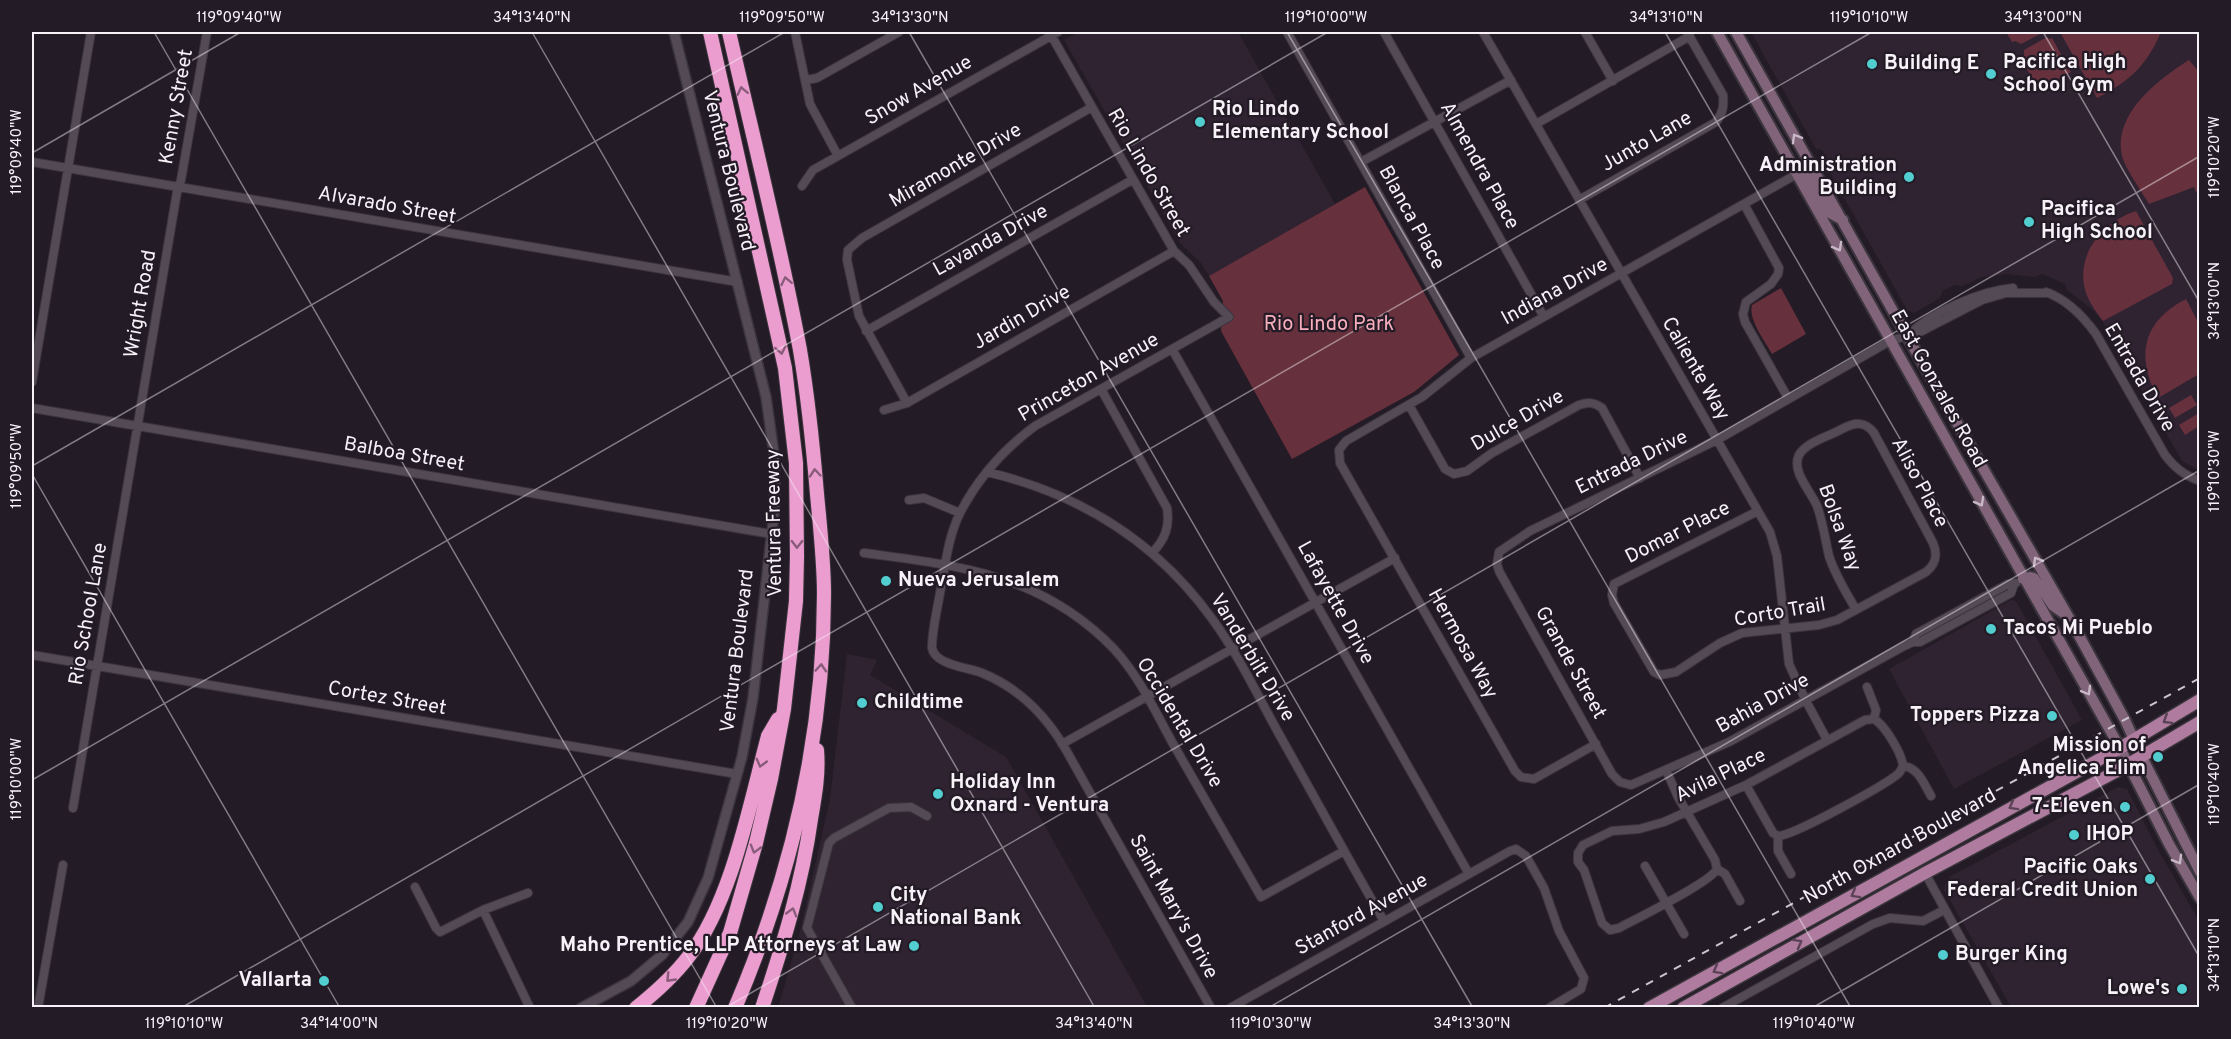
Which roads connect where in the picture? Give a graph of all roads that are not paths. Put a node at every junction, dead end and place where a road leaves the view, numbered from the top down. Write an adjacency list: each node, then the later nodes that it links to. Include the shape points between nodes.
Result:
1 (91, 32): 28 (street)
2 (207, 32): 33 (street, Kenny Street)
3 (674, 32): 39 (street, Ventura Boulevard)
4 (700, 32): 22 (highway)
5 (710, 32): 22 (highway, Ventura Freeway)
6 (729, 32): 91 (highway, Ventura Freeway, one-way to 6, via 824,592 806,395 784,273)
7 (795, 32): 17 (street)
8 (899, 32): 17 (street, via 817,78)
9 (1287, 32): 27 (street, Blanca Place)
10 (1384, 32): 23 (street, Almendra Place)
11 (1483, 32): 18 (street, Caliente Way)
12 (1585, 32): 19 (street)
13 (1717, 32): 20 (main road, East Gonzales Road)
14 (1736, 32): 29 (main road, East Gonzales Road, one-way to 14)
15 (1054, 33): 21 (street, Rio Lindo Street); 25 (street, Snow Avenue)
16 (1689, 34): 19 (street); 34 (street, Junto Lane, via 1723,95 1724,106 1716,122)
17 (806, 80): 25 (street, via 814,113)
18 (1511, 80): 23 (street); 24 (street, Caliente Way)
19 (1613, 81): 24 (street)
20 (1745, 82): 29 (main road, via 1756,88 1798,163); 30 (main road, East Gonzales Road)
21 (1092, 108): 31 (street, Rio Lindo Street); 42 (street, Miramonte Drive, via 856,242 848,250 847,260)
22 (728, 115): 88 (highway, Ventura Freeway, one-way to 88, via 776,324 792,421 798,513 796,601)
23 (1435, 121): 27 (street); 41 (street, Almendra Place)
24 (1536, 124): 34 (street, Caliente Way)
25 (838, 156): 32 (street, Snow Avenue, via 813,170)
26 (32, 162): 28 (street, Alvarado Street)
27 (1361, 162): 46 (street, Blanca Place)
28 (68, 168): 33 (street, Alvarado Street); 47 (street)
29 (1813, 168): 36 (main road, East Gonzales Road)
30 (1797, 174): 35 (street, Indiana Drive); 36 (main road, via 1807,178 1828,212); 44 (main road, East Gonzales Road, one-way to 44)
31 (1132, 180): 37 (street, Rio Lindo Street); 42 (street, Lavanda Drive)
32 (802, 186)
33 (179, 187): 39 (street, Alvarado Street); 54 (street, Wright Road)
34 (1579, 200): 38 (street, Caliente Way)
35 (1744, 204): 38 (street, Indiana Drive); 49 (street, via 1779,268 1771,284 1746,302 1745,322)
36 (1843, 221): 43 (main road, East Gonzales Road)
37 (1174, 251): 40 (street, Rio Lindo Street, via 1190,265); 50 (street, Jardin Drive)
38 (1622, 273): 41 (street, Indiana Drive); 55 (street, Caliente Way)
39 (738, 282): 64 (street, Ventura Boulevard, via 771,425 775,484)
40 (1229, 317): 45 (street, Princeton Avenue)
41 (1544, 317): 46 (street, Indiana Drive)
42 (866, 331): 50 (street)
43 (1907, 336): 44 (street, Entrada Drive); 60 (street, Entrada Drive, via 1916,327 1978,295 2019,287 2049,293 2086,320 2165,455 2176,469); 75 (main road, East Gonzales Road, one-way to 43)
44 (1890, 341): 49 (street, Entrada Drive); 71 (main road, East Gonzales Road, one-way to 71)
45 (1172, 349): 48 (street, Princeton Avenue); 73 (street, Lafayette Drive)
46 (1472, 358): 51 (street, Indiana Drive)
47 (32, 382)
48 (1101, 389): 58 (street, Princeton Avenue, via 1035,426 1007,448); 65 (street, via 1167,508 1166,534)
49 (1788, 398): 55 (street, Entrada Drive)
50 (908, 403): 53 (street, Jardin Drive)
51 (1409, 405): 56 (street, Indiana Drive, via 1346,441); 59 (street, Dulce Drive, via 1445,469 1454,474 1467,471 1579,405 1597,404)
52 (32, 408): 54 (street, Balboa Street)
53 (884, 410)
54 (137, 426): 64 (street, Balboa Street); 82 (street, Rio School Lane)
55 (1717, 440): 59 (street, Entrada Drive); 62 (street, Caliente Way)
56 (1339, 450): 68 (street, Hermosa Way, via 1340,463)
57 (1798, 457): 69 (street, Aliso Place, via 1806,448 1844,427 1867,425 1933,543); 74 (street, Bolsa Way, via 1797,468 1817,506 1835,571)
58 (987, 472): 63 (street, Princeton Avenue); 65 (street, Vanderbilt Drive, via 1085,507)
59 (1640, 478): 66 (street, Entrada Drive, via 1530,531)
60 (2199, 481)
61 (909, 500): 63 (street, via 924,498)
62 (1758, 511): 76 (street, Caliente Way, via 1777,556); 83 (street, Domar Place, via 1614,584 1614,603)
63 (960, 513): 70 (street, Princeton Avenue)
64 (771, 534): 101 (street, Ventura Boulevard, via 751,715)
65 (1153, 552): 79 (street, Vanderbilt Drive, via 1199,601)
66 (1499, 552): 95 (street, Grande Street, via 1499,571)
67 (864, 553): 70 (street, Occidental Drive)
68 (1395, 558): 73 (street); 95 (street, Hermosa Way, via 1521,777 1534,779)
69 (1936, 560): 74 (street, Corto Trail, via 1926,572)
70 (945, 565): 81 (street, Princeton Avenue, via 932,643); 85 (street, Occidental Drive, via 1018,584 1071,613 1114,650)
71 (2018, 582): 72 (street, Bahia Drive); 75 (main road, via 2034,578 2053,606); 77 (street, Bahia Drive, via 2011,593); 96 (main road, East Gonzales Road, one-way to 96)
72 (1983, 598): 77 (street); 78 (street, Bahia Drive, via 1916,634)
73 (1316, 601): 79 (street); 116 (street, Lafayette Drive)
74 (1856, 610): 76 (street, Corto Trail, via 1827,624)
75 (2069, 617): 92 (main road, East Gonzales Road)
76 (1785, 627): 83 (street, Corto Trail, via 1742,633 1676,672); 86 (street, Caliente Way, via 1789,664)
77 (1947, 627): 78 (street, Bahia Drive)
78 (1913, 642): 86 (street, Bahia Drive)
79 (1232, 648): 85 (street); 110 (street, Vanderbilt Drive)
80 (32, 655): 82 (street, Cortez Street)
81 (934, 655): 94 (street, Saint Mary's Drive, via 940,661 984,674 1016,692 1040,713)
82 (96, 666): 101 (street, Cortez Street); 105 (street, Rio School Lane)
83 (1657, 674)
84 (1867, 687): 89 (street, via 1876,710)
85 (1146, 696): 94 (street); 110 (street, Occidental Drive, via 1261,897)
86 (1805, 699): 93 (street, Caliente Way); 100 (street, Bahia Drive, via 1729,742)
87 (2199, 700): 92 (main road, North Oxnard Boulevard, one-way to 92)
88 (784, 709): 131 (highway, one-way to 131, via 768,736 730,874 716,910 690,955); 132 (highway, Ventura Freeway, one-way to 132, via 771,779 730,933)
89 (1874, 719): 93 (street, Avila Place); 99 (street, via 1882,724)
90 (2199, 722): 97 (main road, North Oxnard Boulevard)
91 (816, 726): 133 (highway, Ventura Freeway, via 789,855 752,969); 134 (highway, one-way to 91, via 783,945 808,843 818,771)
92 (2134, 739): 96 (main road, North Oxnard Boulevard); 97 (main road, East Gonzales Road)
93 (1827, 740): 103 (street, Avila Place)
94 (1062, 744): 136 (street, Saint Mary's Drive)
95 (1596, 744): 102 (street, Grande Street, via 1612,774)
96 (2120, 748): 98 (main road, East Gonzales Road); 109 (main road, North Oxnard Boulevard, one-way to 109)
97 (2142, 757): 98 (main road, North Oxnard Boulevard); 114 (main road, East Gonzales Road)
98 (2128, 765): 115 (main road, North Oxnard Boulevard); 121 (main road, East Gonzales Road, one-way to 121)
99 (1903, 766): 104 (street, via 1917,772); 108 (street, via 1881,785 1805,827)
100 (1666, 770): 102 (street, Bahia Drive); 106 (street)
101 (737, 774): 130 (street, Ventura Boulevard, via 708,878 688,922 648,968)
102 (1625, 784)
103 (1746, 785): 106 (street, Avila Place); 108 (street)
104 (1930, 796)
105 (73, 808)
106 (1686, 812): 113 (street); 123 (street, Avila Place, via 1648,827 1612,831 1578,851 1578,862 1602,923 1608,929 1619,928)
107 (927, 816): 135 (street, via 911,807 889,808 829,843 807,928)
108 (1778, 836): 117 (street, via 1778,851)
109 (1943, 845): 115 (main road, via 1938,859 1925,867); 118 (main road, North Oxnard Boulevard)
110 (1344, 851): 126 (street, Vanderbilt Drive)
111 (63, 865): 128 (street)
112 (1645, 866): 123 (street)
113 (1717, 869): 122 (street, via 1725,874); 123 (street)
114 (2199, 872)
115 (1925, 873): 118 (main road, via 1895,881); 125 (street); 140 (main road, North Oxnard Boulevard, one-way to 115)
116 (1469, 874): 126 (street, Stanford Avenue); 138 (street, Stanford Avenue, via 1510,850 1519,850 1526,856 1583,975 1581,989)
117 (1791, 874)
118 (1886, 877): 139 (main road, North Oxnard Boulevard, one-way to 139)
119 (415, 887): 124 (street, via 439,932)
120 (528, 893): 124 (street)
121 (2199, 898)
122 (1740, 901)
123 (1666, 903): 127 (street)
124 (483, 910): 129 (street)
125 (1944, 910): 141 (street, via 1923,921 1890,918 1872,924); 142 (street)
126 (1384, 921): 137 (street, Stanford Avenue)
127 (1684, 934)
128 (38, 1008)
129 (530, 1008)
130 (581, 1008)
131 (636, 1008)
132 (696, 1008)
133 (735, 1008)
134 (762, 1008)
135 (852, 1008)
136 (1211, 1008)
137 (1230, 1008)
138 (1549, 1008)
139 (1649, 1008)
140 (1683, 1008)
141 (1722, 1008)
142 (1999, 1008)

